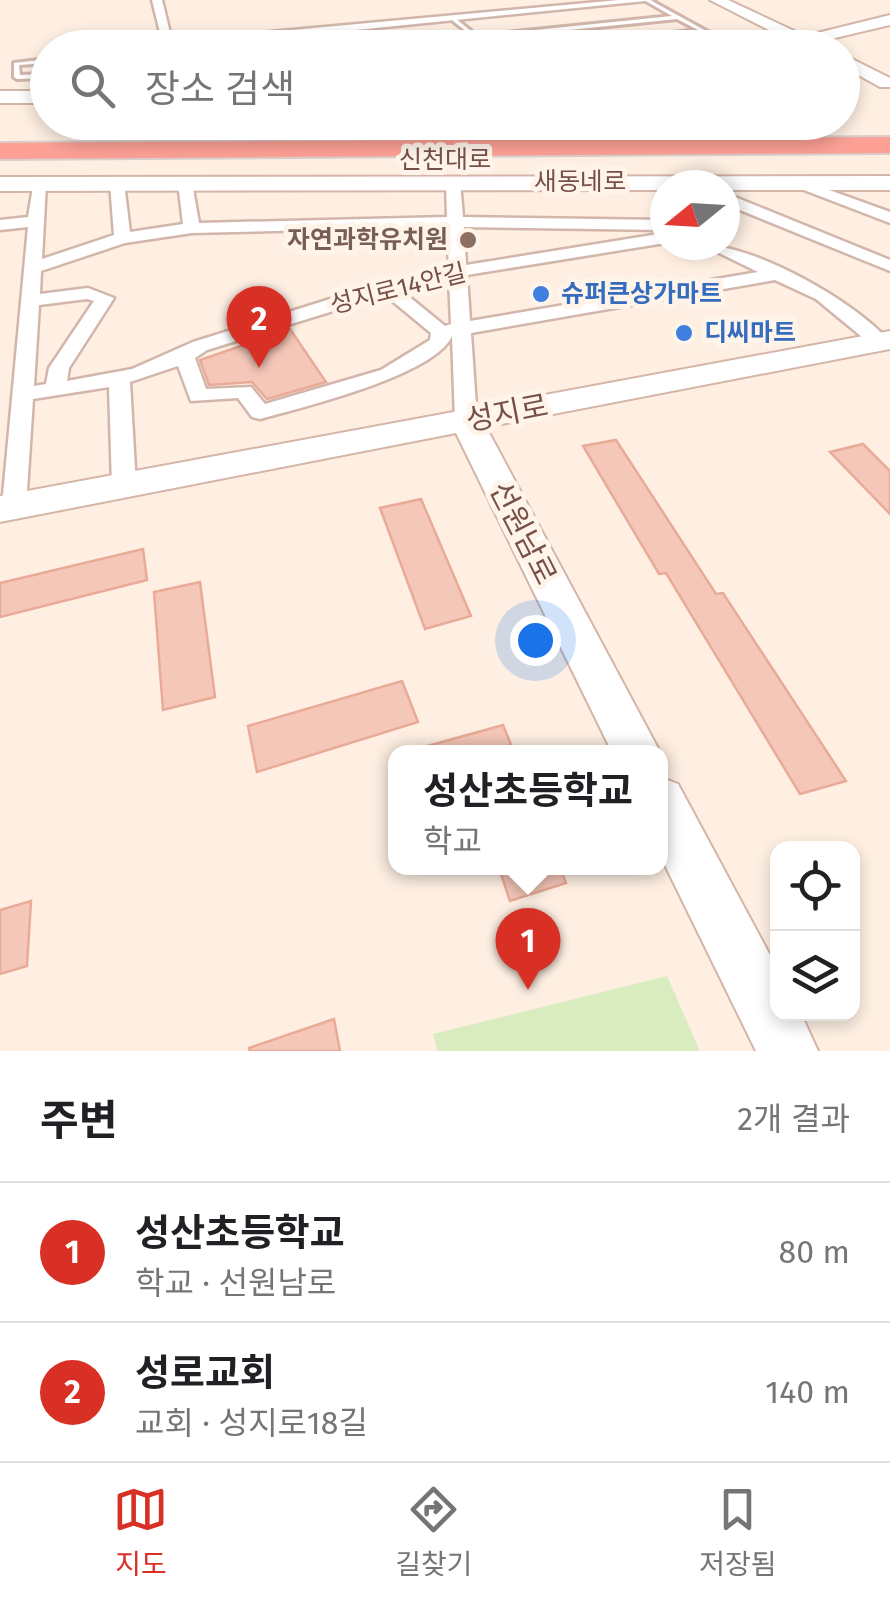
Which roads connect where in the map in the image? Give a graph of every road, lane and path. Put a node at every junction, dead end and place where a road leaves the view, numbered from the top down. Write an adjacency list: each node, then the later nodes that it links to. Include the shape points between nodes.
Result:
1 (156, 0): 7 (street)
2 (648, 0): 4 (lane); 5 (street)
3 (717, 0): 12 (street)
4 (677, 16): 10 (lane); 11 (lane)
5 (456, 20): 8 (street); 9 (lane)
6 (890, 20): 13 (street)
7 (163, 30)
8 (363, 30)
9 (468, 30)
10 (547, 30)
11 (702, 30)
12 (781, 30)
13 (857, 30)
14 (30, 63): 16 (lane, via 16,64 17,77)
15 (860, 70): 17 (street)
16 (30, 77)
17 (886, 86): 18 (street)
18 (860, 90)
19 (30, 96): 20 (street)
20 (0, 97)
21 (0, 106): 22 (street)
22 (30, 106)
23 (860, 122): 24 (highway, 신천대로)
24 (890, 122)
25 (0, 128): 26 (highway, 신천대로)
26 (30, 128)
27 (860, 134): 28 (highway)
28 (890, 134)
29 (127, 140): 30 (highway)
30 (0, 141)
31 (890, 145): 32 (highway)
32 (0, 151)
33 (890, 158): 34 (highway, 신천대로)
34 (0, 159)
35 (453, 182): 37 (street, 새동네로); 38 (street, 새동네로); 49 (street)
36 (796, 182): 39 (street, 새동네로); 40 (street, 새동네로); 47 (street, 새동네로)
37 (185, 183): 43 (street, 새동네로); 52 (street)
38 (650, 183)
39 (740, 183)
40 (890, 183)
41 (0, 184): 42 (street, 새동네로)
42 (39, 184): 43 (street, 새동네로); 48 (street)
43 (116, 184): 53 (street)
44 (740, 204): 45 (street)
45 (745, 206): 46 (street); 56 (street)
46 (740, 208)
47 (890, 218)
48 (36, 220): 51 (street); 57 (street)
49 (456, 222): 50 (street); 52 (street); 58 (street)
50 (650, 225)
51 (0, 226)
52 (192, 228): 53 (street)
53 (122, 238): 57 (street)
54 (650, 240): 58 (street, 성지로14안길)
55 (740, 259): 59 (street)
56 (890, 266)
57 (32, 268): 61 (street)
58 (459, 271): 60 (street, 성지로14안길); 62 (street)
59 (774, 275): 62 (street); 63 (street, via 822,296)
60 (389, 289): 62 (street); 64 (street, 성지로14안길, via 200,346)
61 (30, 301): 66 (street, via 88,293 105,298 59,368); 67 (street)
62 (452, 331): 64 (street, via 388,374 260,412 244,391 198,396); 68 (street)
63 (885, 341): 68 (street, 성지로)
64 (185, 358): 65 (street, 성지로14안길)
65 (119, 378): 66 (street, 성지로14안길); 69 (street)
66 (56, 388): 67 (street, 성지로14안길)
67 (22, 394): 70 (street)
68 (466, 421): 69 (street, 성지로); 71 (street, 선원남로)
69 (124, 486): 70 (street, 성지로)
70 (7, 508)
71 (632, 745)
72 (668, 817): 73 (street)
73 (788, 1051)

